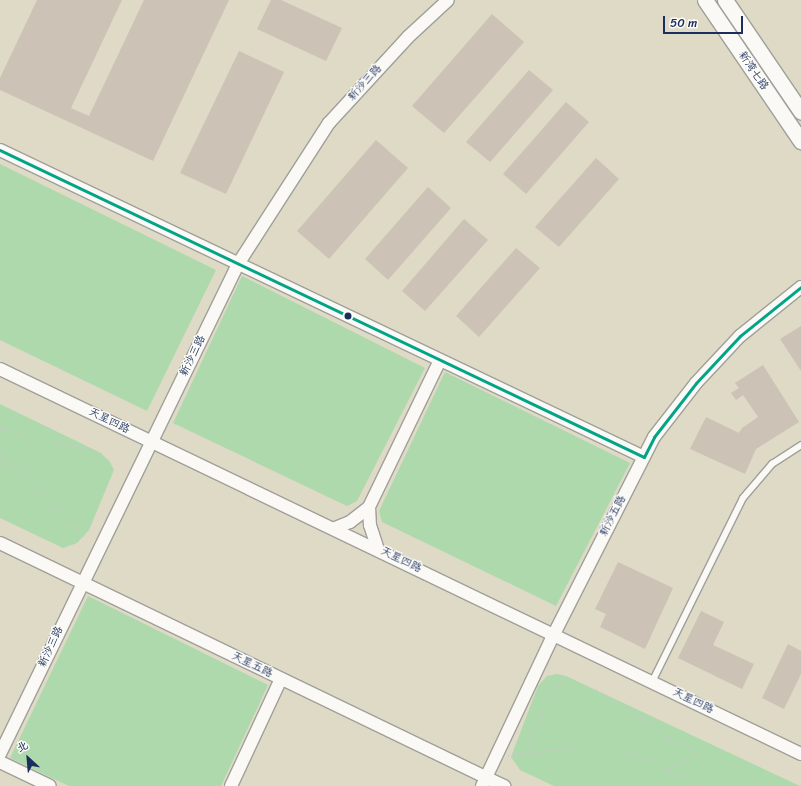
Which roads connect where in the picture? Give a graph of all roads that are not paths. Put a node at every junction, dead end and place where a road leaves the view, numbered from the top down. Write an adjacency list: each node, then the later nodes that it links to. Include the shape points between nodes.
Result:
1 (448, 0): 7 (street, 新沙三路, via 408,37 329,123)
2 (705, 0): 5 (street, 新湾七路)
3 (725, 0): 4 (street, 新湾七路)
4 (801, 112)
5 (801, 141)
6 (0, 150): 7 (street)
7 (238, 264): 9 (street); 11 (street, 新沙三路)
8 (801, 287): 13 (street, 新沙五路, via 740,336 673,413 654,437)
9 (440, 360): 13 (street); 14 (street)
10 (0, 369): 11 (street, 天星四路)
11 (151, 441): 15 (street, 天星四路); 18 (street, 新沙三路)
12 (801, 445): 21 (lane, via 772,464 742,498)
13 (644, 457): 19 (street, 新沙五路)
14 (368, 507): 15 (street, via 350,522); 17 (street, via 370,525)
15 (335, 528): 17 (street, 天星四路)
16 (0, 543): 18 (street, 天星五路)
17 (378, 549): 19 (street, 天星四路)
18 (82, 582): 20 (street, 天星五路); 22 (street, 新沙三路)
19 (554, 634): 21 (street, 天星四路); 25 (street, 新沙五路)
20 (281, 679): 25 (street, 天星五路); 27 (street)
21 (652, 682): 23 (street, 天星四路)
22 (0, 754)
23 (801, 754)
24 (0, 762): 26 (street)
25 (484, 782): 28 (street, 天星五路)
26 (50, 786)
27 (231, 786)
28 (504, 786)

